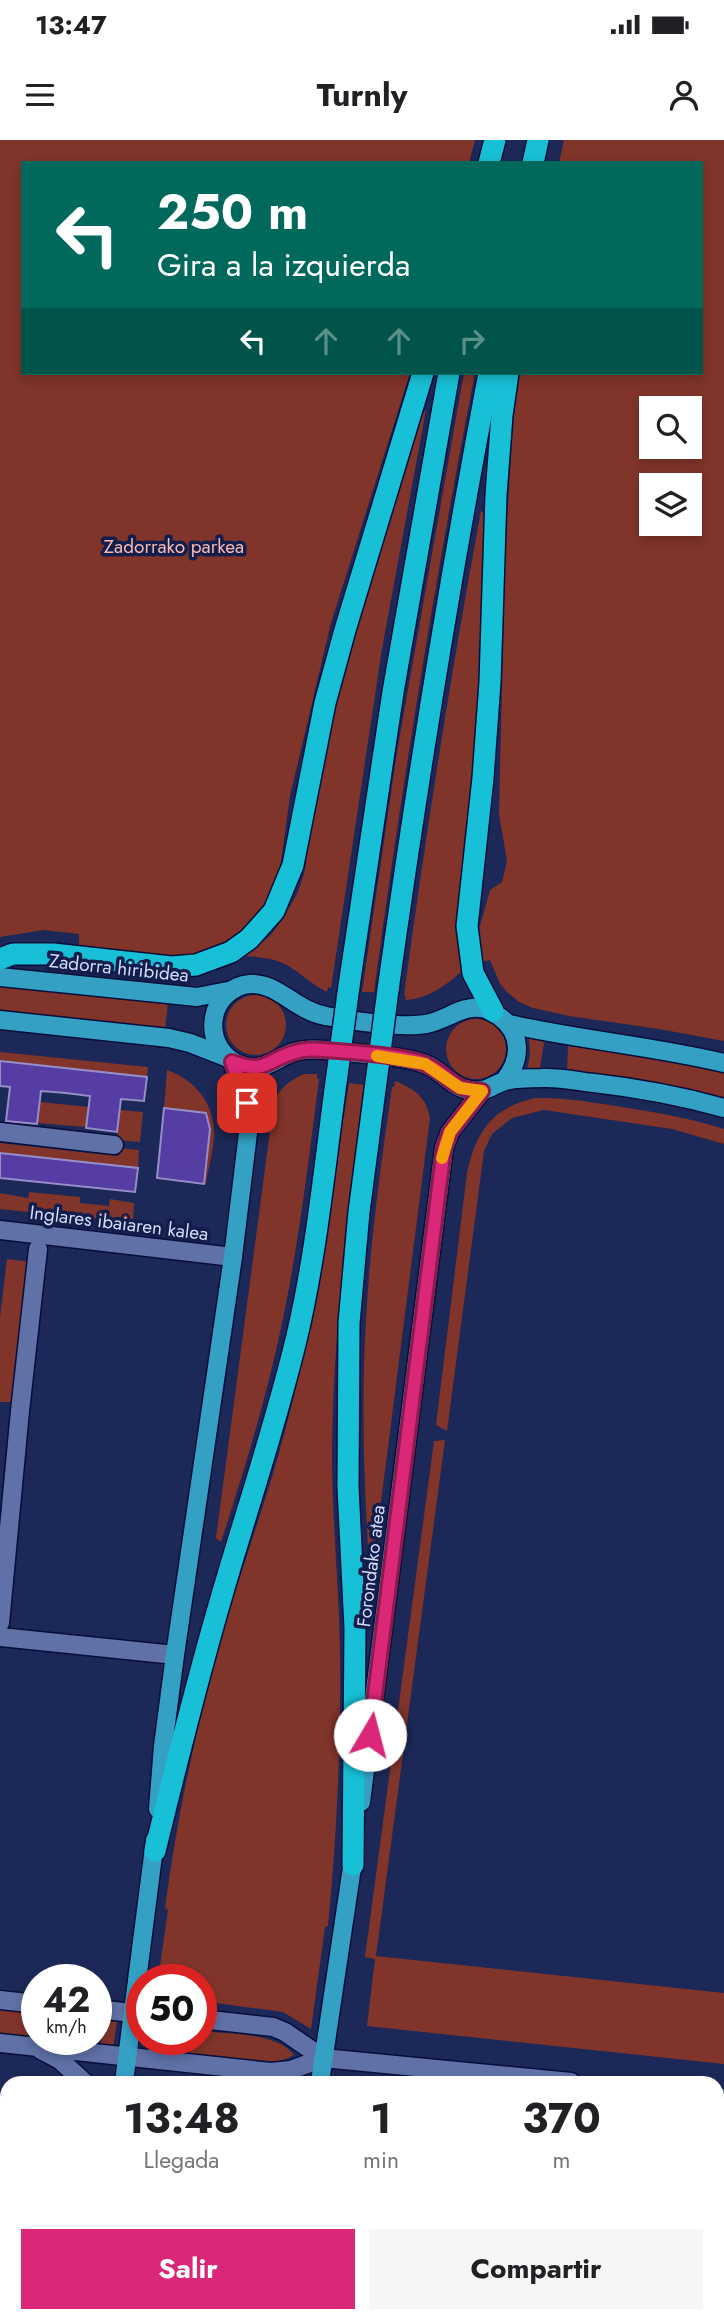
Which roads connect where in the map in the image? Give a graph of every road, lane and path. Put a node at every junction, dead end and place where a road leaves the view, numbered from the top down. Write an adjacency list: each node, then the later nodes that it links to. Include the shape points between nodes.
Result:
1 (495, 140): 3 (highway)
2 (538, 140): 4 (highway)
3 (490, 161)
4 (533, 161)
5 (422, 375): 9 (highway, via 345,630 293,866 274,911 240,945 195,965 171,967 53,954 13,954)
6 (449, 375): 27 (highway, bridge, via 393,692 310,1273 297,1336 194,1694)
7 (489, 375): 28 (highway, bridge, via 430,704 359,1212 349,1323 348,1487 355,1628)
8 (508, 375): 12 (highway, via 496,495 483,778 467,926 472,973)
9 (0, 959)
10 (0, 977): 11 (main road, Zadorra hiribidea, via 197,997)
11 (233, 990): 12 (main road, Zadorra hiribidea, via 266,985 299,1007 327,1017 411,1025 471,1008); 14 (main road, via 221,1000 213,1022 217,1043)
12 (501, 1018): 15 (main road, via 562,1036); 16 (main road, via 515,1035 518,1052)
13 (0, 1020): 14 (main road, via 169,1038)
14 (229, 1059): 17 (main road, via 247,1067 262,1067 291,1053 321,1050 397,1058 425,1064 460,1088); 23 (main road, via 247,1103 248,1133)
15 (724, 1063)
16 (504, 1081): 17 (main road); 18 (main road, via 558,1078 689,1098)
17 (482, 1091): 28 (main road, Forondako atea, via 450,1132 444,1148)
18 (724, 1108)
19 (0, 1132): 20 (street)
20 (114, 1145)
21 (0, 1230): 23 (street, Inglares ibaiaren kalea)
22 (38, 1248): 24 (street)
23 (233, 1257): 26 (main road)
24 (0, 1623)
25 (0, 1637): 26 (street)
26 (175, 1655): 27 (main road)
27 (155, 1851): 29 (main road)
28 (353, 1866): 38 (main road, Forondako atea)
29 (143, 1964)
30 (0, 2000): 31 (street)
31 (21, 2002)
32 (217, 2021): 38 (street, via 273,2027)
33 (0, 2043): 34 (street)
34 (21, 2045)
35 (50, 2055): 39 (street)
36 (109, 2055): 37 (street)
37 (127, 2057): 38 (street, via 279,2072); 40 (main road)
38 (323, 2058): 41 (main road, Forondako atea); 42 (street)
39 (77, 2076)
40 (125, 2076)
41 (321, 2076)
42 (509, 2076)

